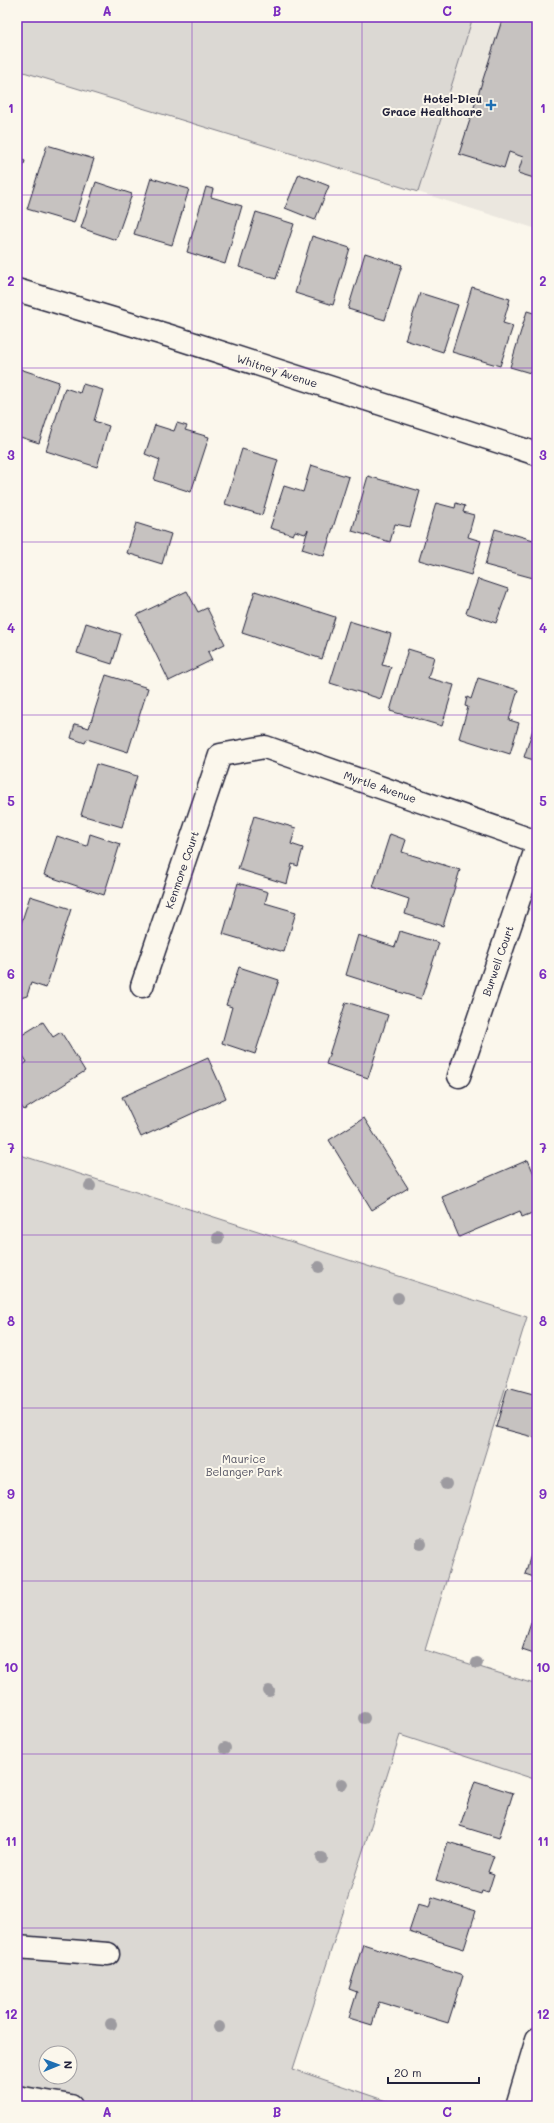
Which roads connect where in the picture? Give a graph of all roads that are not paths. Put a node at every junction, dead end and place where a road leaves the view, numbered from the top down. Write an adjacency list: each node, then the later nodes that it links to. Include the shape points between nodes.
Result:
1 (17, 290): 2 (street, Whitney Avenue, via 170,336)
2 (537, 454)
3 (220, 754): 4 (street, Myrtle Avenue, via 265,747); 6 (street, Kenmore Court)
4 (537, 842)
5 (537, 846): 7 (street, Burwell Court)
6 (142, 986)
7 (459, 1076)
8 (17, 1947): 9 (street)
9 (108, 1954)
10 (537, 2039): 13 (street)
11 (17, 2097): 12 (street)
12 (71, 2106)
13 (517, 2106)

